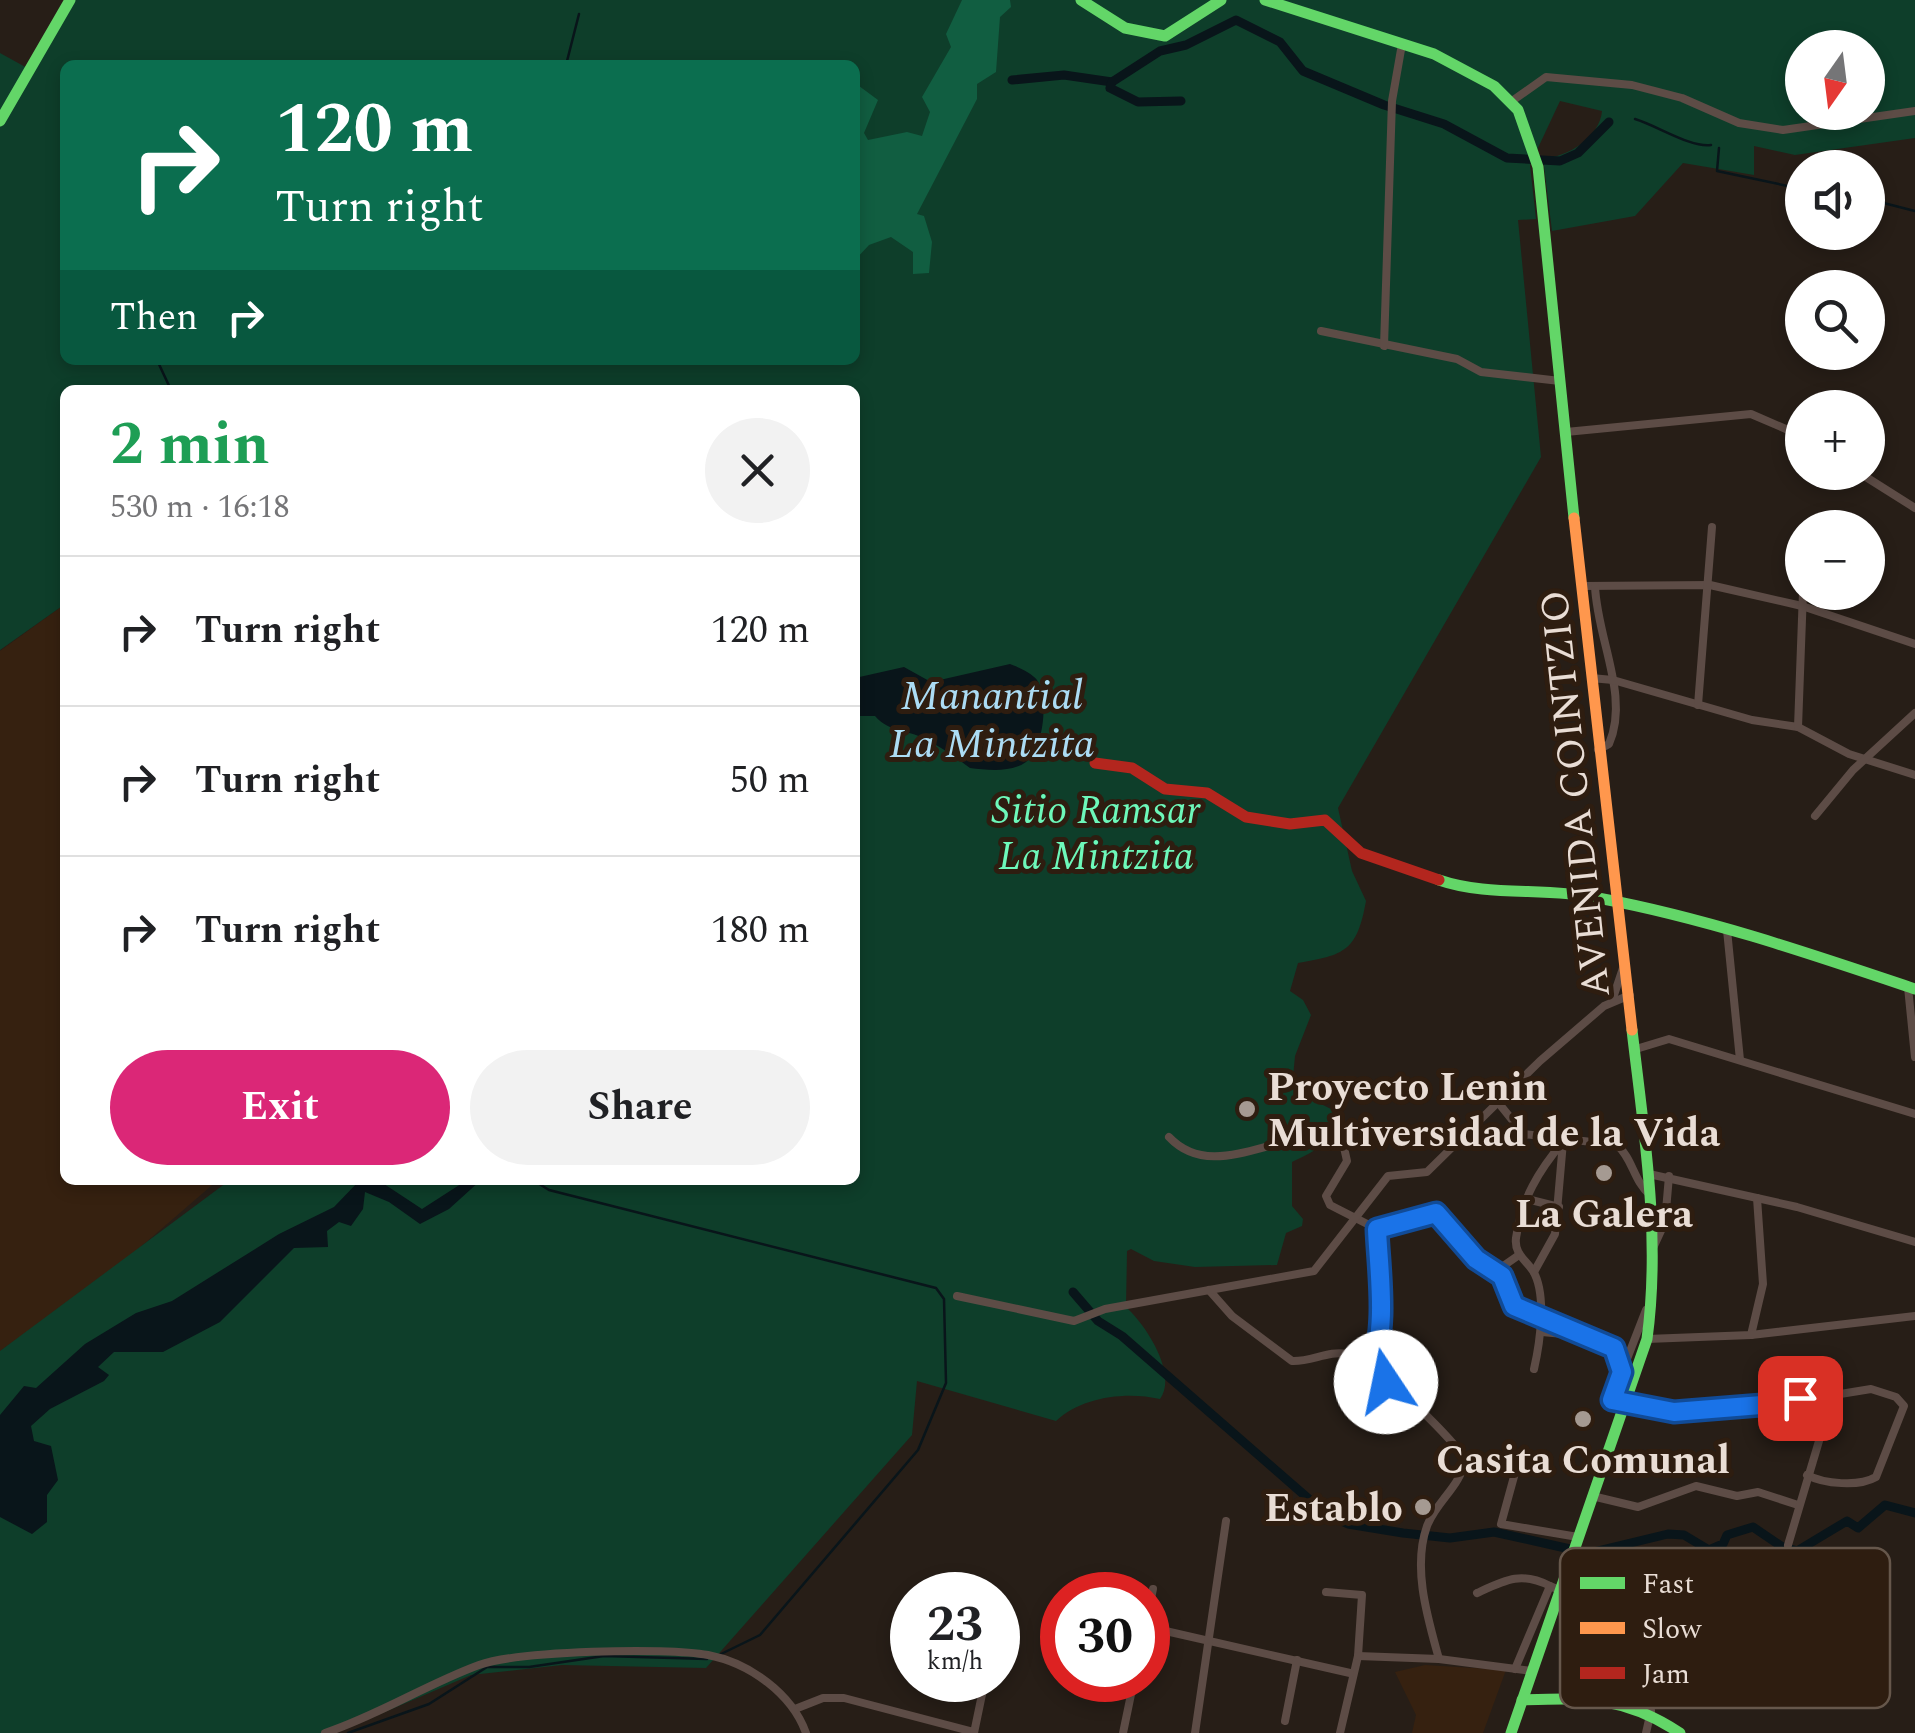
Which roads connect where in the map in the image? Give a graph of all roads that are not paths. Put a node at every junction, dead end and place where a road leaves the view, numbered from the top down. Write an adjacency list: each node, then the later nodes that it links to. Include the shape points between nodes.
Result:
1 (70, 0): 8 (main road)
2 (1081, 0): 3 (main road, via 1093,12 1158,37 1173,35)
3 (1221, 0)
4 (1264, 0): 5 (main road, AVENIDA COINTZIO)
5 (1402, 44): 6 (main road, AVENIDA COINTZIO, via 1478,73); 10 (street, via 1391,112)
6 (1512, 101): 7 (street, via 1546,77 1632,85 1739,123 1783,130); 11 (main road, AVENIDA COINTZIO, via 1538,162)
7 (1915, 112)
8 (0, 121)
9 (1322, 331): 10 (street)
10 (1384, 346): 11 (street, via 1457,360 1481,372)
11 (1560, 381): 13 (main road, AVENIDA COINTZIO)
12 (1785, 429): 13 (street, via 1751,414)
13 (1566, 432): 18 (main road, AVENIDA COINTZIO)
14 (1885, 489): 15 (street)
15 (1915, 508)
16 (1712, 527): 17 (street)
17 (1710, 585): 18 (street); 19 (street); 25 (street)
18 (1589, 586): 23 (main road, AVENIDA COINTZIO); 24 (street)
19 (1785, 602)
20 (1802, 610): 27 (street)
21 (1814, 610): 22 (street)
22 (1915, 644)
23 (1591, 678): 24 (street); 28 (main road, AVENIDA COINTZIO)
24 (1613, 680): 25 (street); 28 (street, via 1615,729)
25 (1698, 705): 27 (street)
26 (1915, 713): 29 (street)
27 (1798, 727): 29 (street)
28 (1598, 750): 33 (main road, AVENIDA COINTZIO)
29 (1866, 758): 31 (street); 32 (street)
30 (1094, 763): 33 (main road, via 1132,768 1165,789 1207,793 1246,817 1290,824 1325,820 1361,853 1448,884 1554,889)
31 (1915, 774)
32 (1815, 816)
33 (1616, 901): 34 (main road); 35 (main road, AVENIDA COINTZIO)
34 (1727, 930): 36 (main road); 41 (street)
35 (1626, 960): 37 (main road, AVENIDA COINTZIO); 38 (street)
36 (1911, 988): 40 (street)
37 (1630, 995): 38 (street); 39 (main road, AVENIDA COINTZIO)
38 (1612, 1002): 42 (street)
39 (1636, 1049): 41 (street, via 1669,1039); 48 (main road, AVENIDA COINTZIO)
40 (1915, 1057)
41 (1740, 1060): 43 (street)
42 (1497, 1101): 44 (street); 46 (street)
43 (1915, 1114)
44 (1472, 1128): 46 (street); 54 (street, via 1427,1172 1388,1176)
45 (1169, 1136): 54 (street, via 1191,1154 1225,1156 1292,1138 1335,1140 1347,1161 1326,1196)
46 (1524, 1136): 47 (street)
47 (1563, 1142): 50 (street, via 1617,1145 1634,1181); 51 (street, via 1538,1171); 53 (street)
48 (1648, 1174): 49 (street); 50 (main road, AVENIDA COINTZIO)
49 (1669, 1176): 52 (street); 57 (street, via 1665,1222)
50 (1650, 1195): 57 (main road, AVENIDA COINTZIO)
51 (1528, 1198): 53 (street); 58 (street, via 1515,1239)
52 (1757, 1198): 56 (street); 67 (street, via 1763,1284)
53 (1559, 1207): 60 (street, via 1555,1234)
54 (1355, 1218): 55 (street); 62 (street, via 1314,1271)
55 (1377, 1229): 59 (street, via 1436,1213 1476,1259); 70 (street, via 1380,1318)
56 (1915, 1242)
57 (1652, 1249): 61 (main road, AVENIDA COINTZIO)
58 (1519, 1255): 59 (street); 60 (street)
59 (1496, 1271): 65 (street, via 1514,1306)
60 (1534, 1272): 65 (street)
61 (1654, 1288): 69 (main road, AVENIDA COINTZIO); 72 (street)
62 (1208, 1290): 63 (street, via 1062,1319); 70 (street, via 1292,1361 1336,1354)
63 (957, 1296)
64 (1915, 1316): 67 (street)
65 (1544, 1318): 66 (street); 68 (street)
66 (1542, 1332): 68 (street); 71 (street)
67 (1751, 1335): 69 (street)
68 (1584, 1336): 72 (street, via 1614,1348)
69 (1646, 1339): 74 (main road, AVENIDA COINTZIO)
70 (1370, 1364): 92 (street, via 1466,1458 1426,1534 1424,1607)
71 (1534, 1369)
72 (1622, 1372): 74 (street, via 1612,1400)
73 (1833, 1394): 75 (street); 76 (street); 78 (street, via 1871,1389 1904,1406 1876,1477 1867,1482)
74 (1625, 1402): 75 (street, via 1674,1412); 79 (main road, AVENIDA COINTZIO)
75 (1786, 1403): 76 (street)
76 (1824, 1420): 78 (street)
77 (1518, 1462): 82 (street, via 1501,1524)
78 (1807, 1475): 80 (street)
79 (1592, 1496): 80 (street, via 1638,1506 1696,1486 1737,1496 1758,1492); 82 (main road, AVENIDA COINTZIO)
80 (1798, 1505): 83 (street)
81 (1226, 1521): 90 (street)
82 (1578, 1537): 84 (main road, AVENIDA COINTZIO)
83 (1788, 1545)
84 (1573, 1548)
85 (1560, 1575): 86 (main road, AVENIDA COINTZIO)
86 (1554, 1588): 88 (street, via 1514,1576); 94 (street); 95 (main road, AVENIDA COINTZIO)
87 (1326, 1592): 91 (street, via 1362,1595)
88 (1477, 1593)
89 (1170, 1631): 90 (street)
90 (1210, 1638): 93 (street); 109 (street)
91 (1358, 1656): 92 (street); 96 (street)
92 (1439, 1659): 94 (street)
93 (1297, 1660): 96 (street); 104 (street)
94 (1516, 1669): 95 (street)
95 (1532, 1671): 97 (main road, AVENIDA COINTZIO)
96 (1350, 1672): 110 (street)
97 (1522, 1700): 98 (main road); 111 (main road, AVENIDA COINTZIO)
98 (1560, 1700)
99 (980, 1702): 105 (street)
100 (1129, 1702): 108 (street)
101 (794, 1708): 105 (street, via 844,1698); 106 (street, via 780,1690 708,1655 591,1652 497,1660); 107 (street)
102 (1636, 1708): 103 (main road)
103 (1650, 1712): 112 (street); 113 (main road)
104 (1285, 1720)
105 (974, 1732)
106 (325, 1733)
107 (806, 1733)
108 (1123, 1733)
109 (1196, 1733)
110 (1340, 1733)
111 (1511, 1733)
112 (1646, 1733)
113 (1680, 1733)

